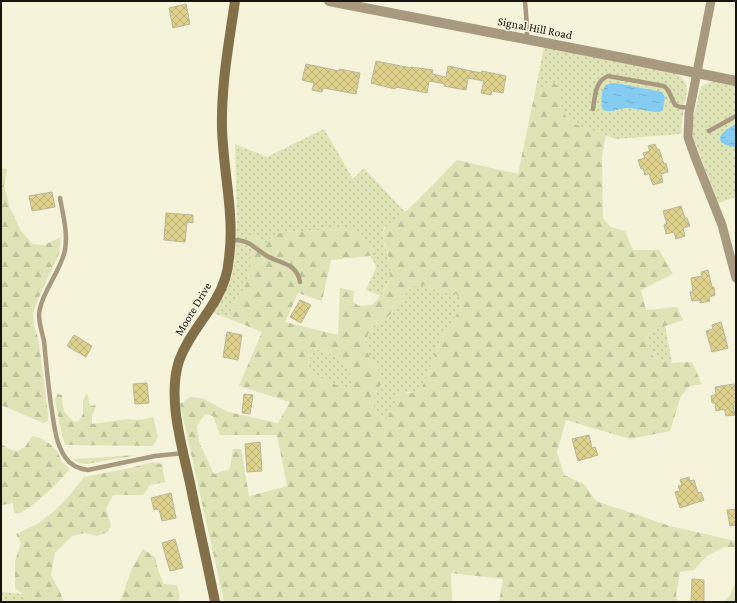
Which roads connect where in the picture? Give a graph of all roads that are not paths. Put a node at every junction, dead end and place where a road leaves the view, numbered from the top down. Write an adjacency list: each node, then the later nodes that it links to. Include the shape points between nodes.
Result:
1 (235, 1): 13 (main road, Moore Drive, via 222,113)
2 (329, 1): 5 (street, Signal Hill Road)
3 (525, 1): 5 (lane)
4 (712, 1): 6 (street)
5 (527, 40): 6 (street, Signal Hill Road)
6 (697, 73): 7 (street, Signal Hill Road); 8 (street)
7 (736, 81)
8 (690, 108): 9 (lane, via 675,105 664,86 618,75 608,76 600,81); 14 (street, via 688,137 722,225)
9 (593, 109)
10 (736, 116): 11 (lane)
11 (709, 131)
12 (60, 198): 16 (lane, via 65,250 50,282 39,316 53,420 65,457 76,467 88,470 155,456)
13 (230, 240): 15 (lane, via 251,244 267,256 290,266 298,274); 16 (main road, Moore Drive, via 230,258 222,286 184,348 176,374 174,402)
14 (736, 278)
15 (300, 282)
16 (184, 453): 17 (main road, Moore Drive)
17 (215, 602)

